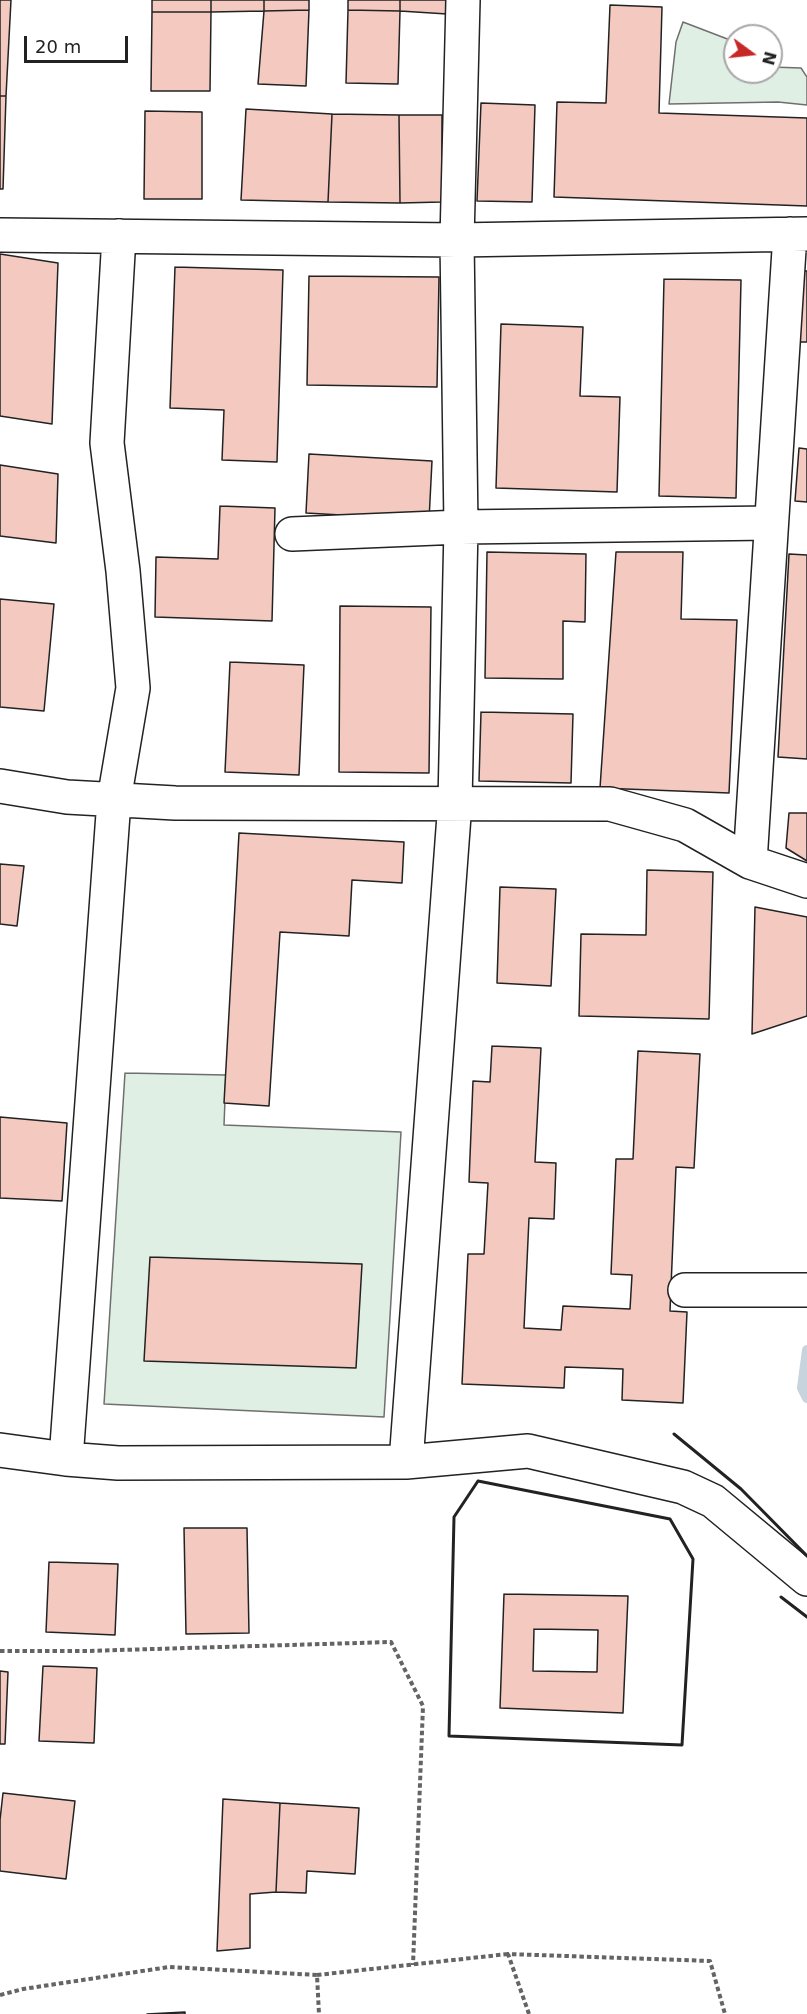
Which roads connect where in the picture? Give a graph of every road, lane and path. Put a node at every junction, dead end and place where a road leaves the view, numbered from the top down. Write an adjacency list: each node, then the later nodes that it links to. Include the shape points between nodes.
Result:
1 (464, 0): 5 (street)
2 (798, 234): 5 (street); 6 (street)
3 (0, 235): 4 (street)
4 (119, 236): 5 (street); 10 (street, via 107,443 133,688)
5 (457, 240): 7 (street)
6 (771, 523): 7 (street); 12 (street)
7 (461, 527): 8 (street); 11 (street)
8 (292, 534)
9 (0, 786): 10 (street)
10 (114, 800): 11 (street); 17 (street)
11 (455, 802): 12 (street, via 609,804 685,825); 18 (street)
12 (750, 862): 13 (street)
13 (807, 881)
14 (685, 1290): 15 (street)
15 (807, 1290)
16 (0, 1450): 17 (street)
17 (66, 1459): 18 (street, via 118,1463)
18 (406, 1462): 19 (street, via 528,1451 683,1487 713,1501)
19 (807, 1579)
20 (0, 1651): 22 (path, via 391,1642 423,1706)
21 (508, 1954): 22 (path); 26 (path); 27 (path, via 710,1961)
22 (413, 1965): 23 (path)
23 (317, 1975): 24 (path, via 169,1967); 25 (path)
24 (0, 1995)
25 (319, 2014)
26 (529, 2014)
27 (725, 2014)

